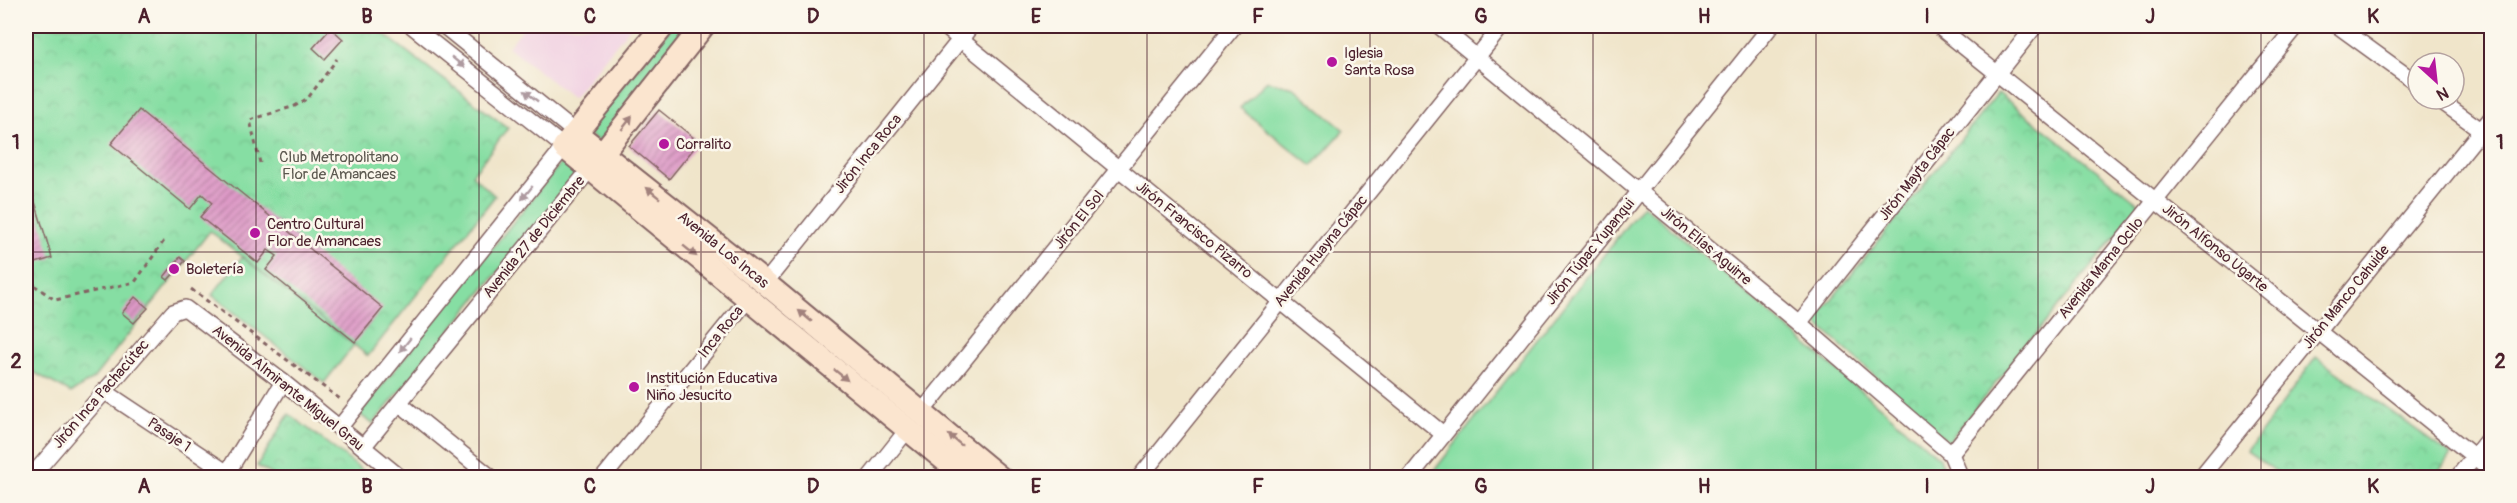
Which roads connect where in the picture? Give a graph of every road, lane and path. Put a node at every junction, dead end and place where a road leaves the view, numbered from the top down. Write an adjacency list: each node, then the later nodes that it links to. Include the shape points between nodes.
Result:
1 (412, 26): 23 (street, Avenida Los Incas, one-way to 23)
2 (444, 26): 23 (street, Avenida Los Incas, one-way to 2)
3 (663, 26): 23 (street)
4 (703, 26): 24 (street, Avenida 27 de Diciembre, one-way to 4)
5 (944, 26): 15 (street, Jirón Francisco Pizarro)
6 (971, 26): 15 (street, Jirón Inca Roca)
7 (1234, 26): 26 (street, Jirón El Sol)
8 (1439, 26): 16 (street, Jirón Elías Aguirre)
9 (1502, 26): 16 (street, Avenida Huayna Cápac)
10 (1771, 26): 27 (street, Jirón Túpac Yupanqui)
11 (1938, 26): 18 (street, Jirón Alfonso Ugarte)
12 (2035, 26): 18 (street, Jirón Mayta Cápac)
13 (2296, 26): 28 (street, Avenida Mama Ocllo)
14 (2338, 26): 19 (street)
15 (961, 39): 26 (street, Jirón Francisco Pizarro); 30 (street, Jirón Inca Roca)
16 (1477, 57): 27 (street, Jirón Elías Aguirre); 34 (street, Avenida Huayna Cápac)
17 (337, 59): 25 (path, via 308,98 250,120)
18 (1997, 73): 28 (street, Jirón Alfonso Ugarte); 36 (street, Jirón Mayta Cápac)
19 (2406, 75)
20 (2454, 111): 22 (street)
21 (2492, 117): 22 (street, Jirón Manco Cahuide)
22 (2486, 134): 37 (street, Jirón Manco Cahuide)
23 (570, 140): 24 (street, Avenida Los Incas); 43 (street, one-way to 43)
24 (596, 161): 30 (street, Avenida Los Incas, one-way to 24); 33 (street, Avenida Los Incas, one-way to 33); 41 (street, Avenida 27 de Diciembre)
25 (260, 163)
26 (1120, 170): 34 (street, Jirón Francisco Pizarro); 42 (street, Jirón El Sol)
27 (1639, 191): 36 (street, Jirón Elías Aguirre); 44 (street, Jirón Túpac Yupanqui)
28 (2155, 200): 37 (street, Jirón Alfonso Ugarte); 47 (street, Avenida Mama Ocllo)
29 (166, 238): 31 (path, via 135,282 55,300)
30 (765, 283): 42 (street, Avenida Los Incas, one-way to 30)
31 (26, 284)
32 (191, 289): 40 (path, via 339,400)
33 (748, 299): 42 (street, Avenida Los Incas, one-way to 42); 54 (street, Inca Roca)
34 (1281, 301): 44 (street, Jirón Francisco Pizarro); 58 (street, Avenida Huayna Cápac)
35 (173, 312): 38 (street, Avenida Almirante Miguel Grau, via 189,309); 39 (street, Jirón Inca Pachacútec)
36 (1799, 323): 47 (street, Jirón Elías Aguirre)
37 (2318, 331): 48 (street, Jirón Alfonso Ugarte); 61 (street, Jirón Manco Cahuide)
38 (283, 382): 43 (street, Avenida Almirante Miguel Grau); 50 (street)
39 (104, 391): 50 (street, Pasaje 1); 51 (street, Jirón Inca Pachacútec)
40 (347, 392)
41 (399, 403): 46 (street, Avenida 27 de Diciembre); 53 (street)
42 (914, 421): 55 (street, Jirón El Sol); 56 (street, Avenida Los Incas); 57 (street, Avenida Los Incas, one-way to 42)
43 (339, 428): 46 (street, Avenida Almirante Miguel Grau)
44 (1443, 434): 59 (street, Jirón Túpac Yupanqui)
45 (2492, 434): 48 (street)
46 (363, 447): 52 (street, Avenida Almirante Miguel Grau)
47 (1951, 454): 60 (street, Jirón Elías Aguirre)
48 (2473, 457): 49 (street, Jirón Alfonso Ugarte); 62 (street)
49 (2492, 471)
50 (229, 476)
51 (30, 477)
52 (401, 477)
53 (492, 477)
54 (603, 477)
55 (869, 477)
56 (967, 477)
57 (1000, 477)
58 (1139, 477)
59 (1409, 477)
60 (1961, 477)
61 (2200, 477)
62 (2457, 477)

